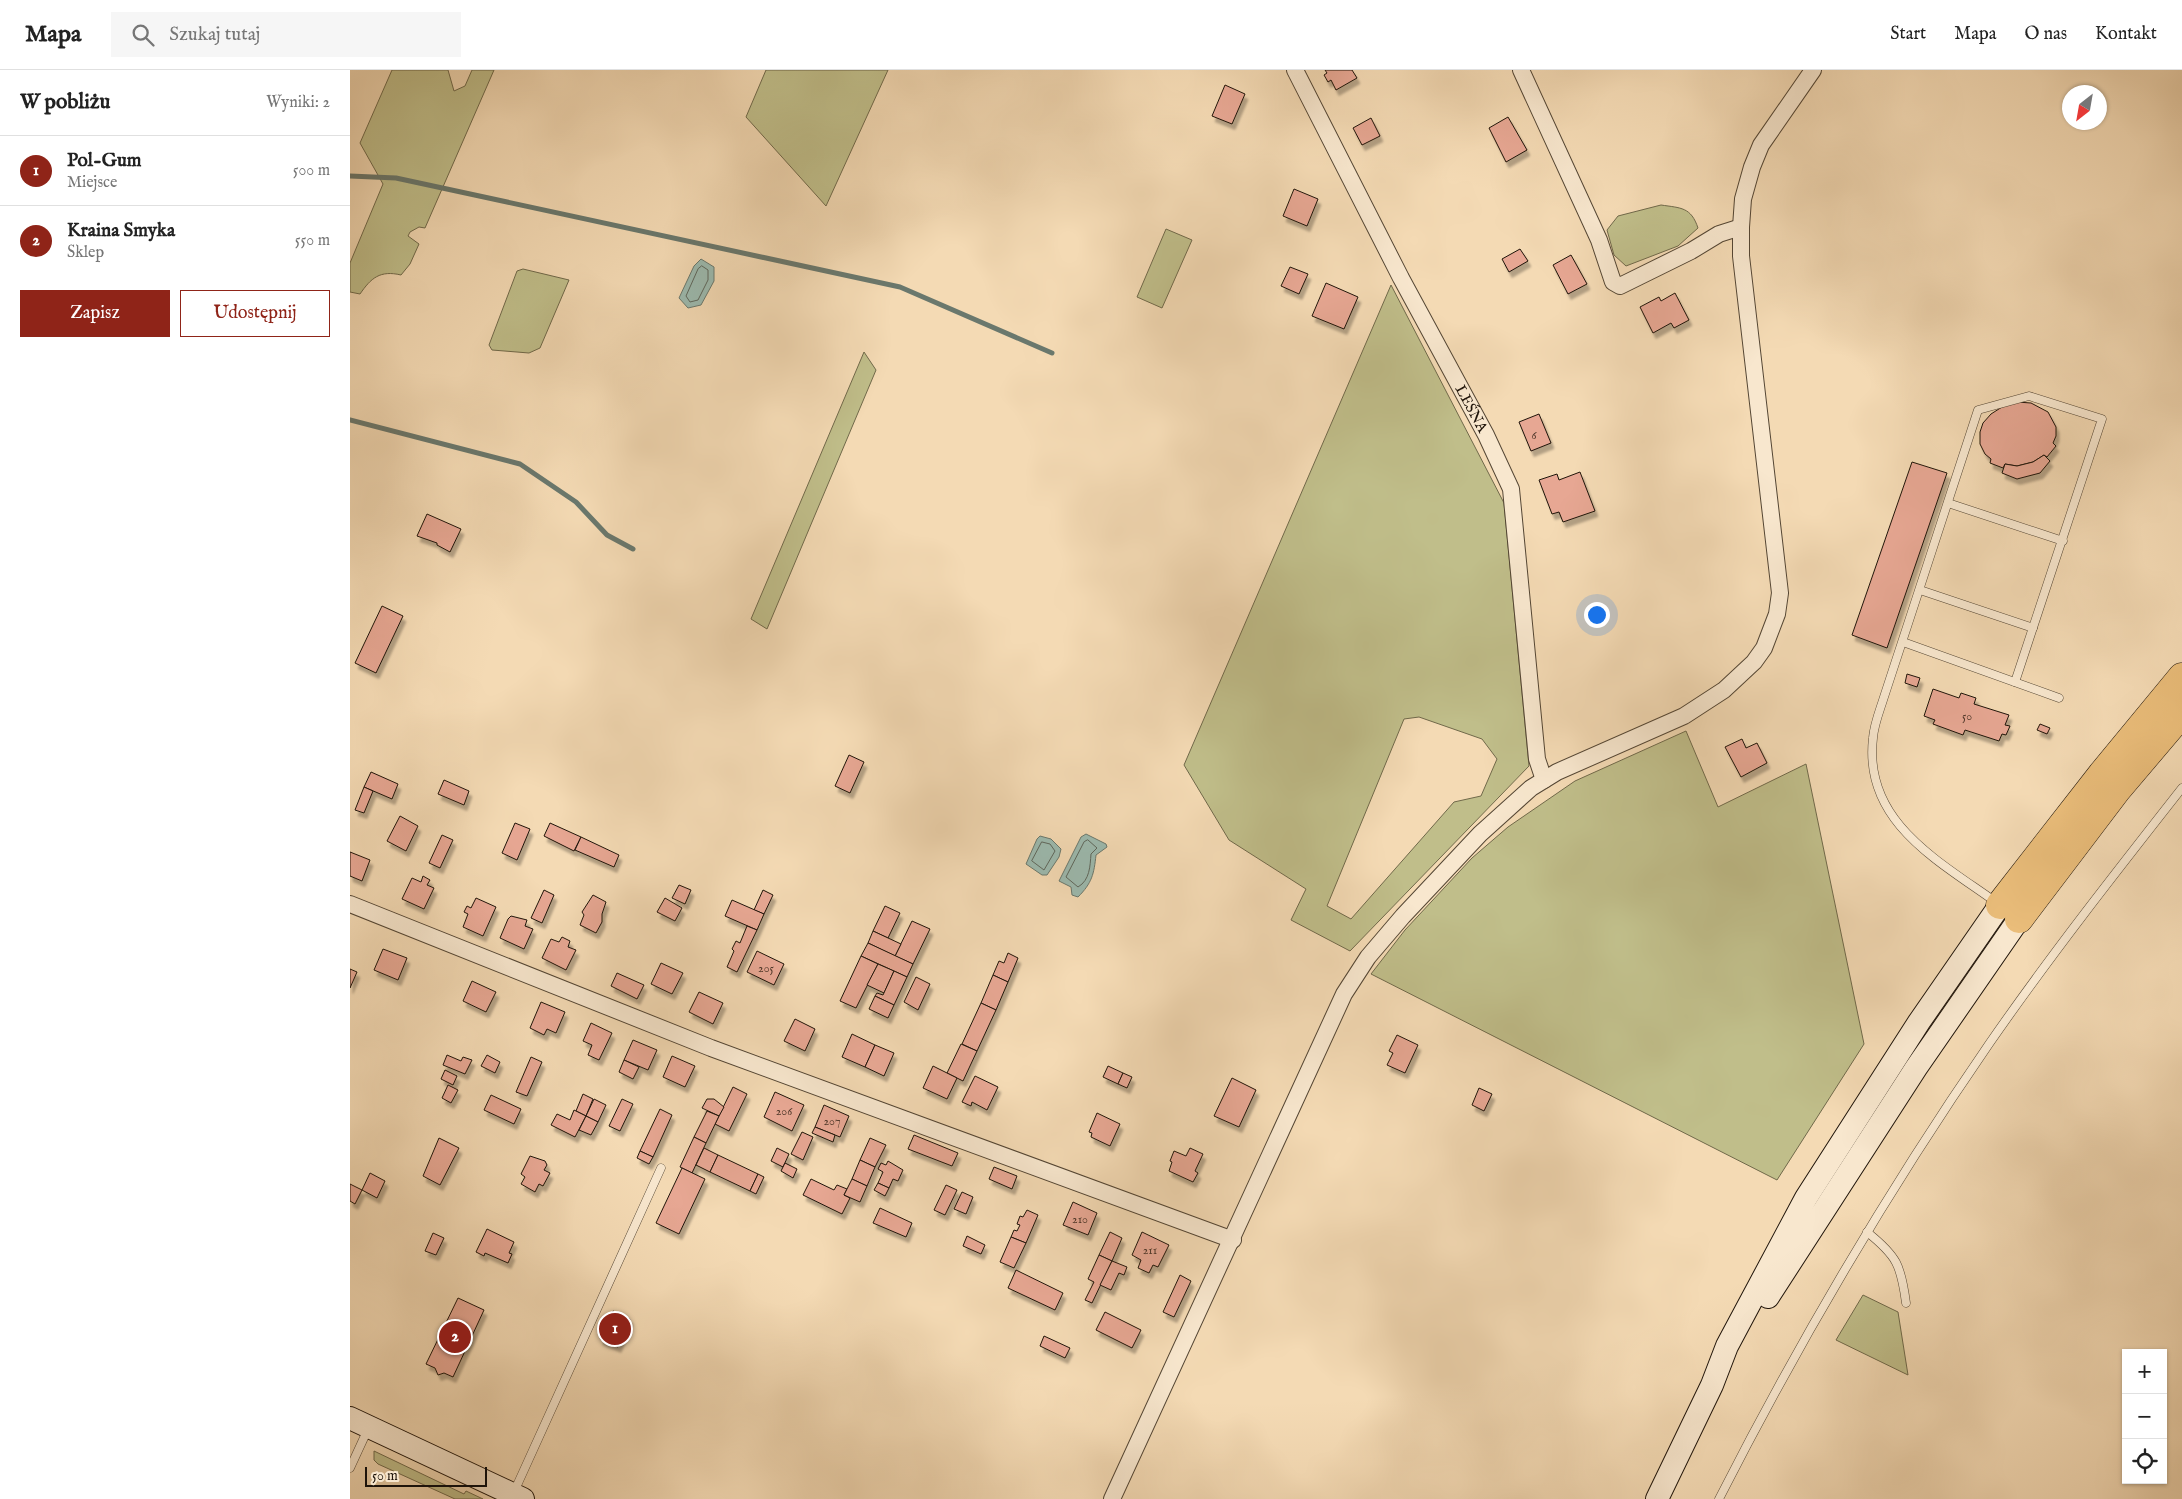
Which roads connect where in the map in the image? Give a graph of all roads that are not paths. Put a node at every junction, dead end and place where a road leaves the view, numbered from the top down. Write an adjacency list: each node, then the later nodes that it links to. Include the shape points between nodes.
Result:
1 (1295, 70): 14 (street, LEŚNA, via 1401,278 1486,435 1511,489 1537,759)
2 (1521, 70): 4 (street, via 1596,233 1613,282 1620,286 1719,234)
3 (1812, 70): 4 (street, via 1761,145 1743,199)
4 (1741, 227): 14 (street, via 1741,256 1780,593 1771,633 1754,662 1724,690 1684,716)
5 (1948, 503): 6 (lane); 6 (lane, via 1978,410 2029,396 2102,420); 7 (lane)
6 (2063, 541): 8 (lane)
7 (1920, 590): 8 (lane); 9 (lane)
8 (2033, 628): 11 (lane)
9 (1903, 642): 11 (lane); 17 (lane, via 1873,736 1874,774 1882,798 1895,821 1919,847)
10 (2182, 677): 17 (highway, via 2125,744)
11 (2016, 682): 12 (lane)
12 (2059, 698)
13 (2182, 712): 17 (highway)
14 (1544, 780): 20 (street, via 1480,834 1368,957 1344,994)
15 (2182, 788): 19 (lane, via 2060,945 1989,1045)
16 (350, 904): 20 (street, via 710,1048)
17 (2009, 912): 26 (main road, via 1919,1022 1806,1198 1727,1346)
18 (661, 1168): 24 (lane)
19 (1867, 1232): 21 (lane, via 1887,1248 1896,1262 1903,1277); 27 (lane)
20 (1232, 1240): 25 (street)
21 (1906, 1303)
22 (360, 1423): 23 (lane); 24 (main road)
23 (350, 1468)
24 (520, 1498)
25 (1112, 1499)
26 (1657, 1499)
27 (1719, 1499)

